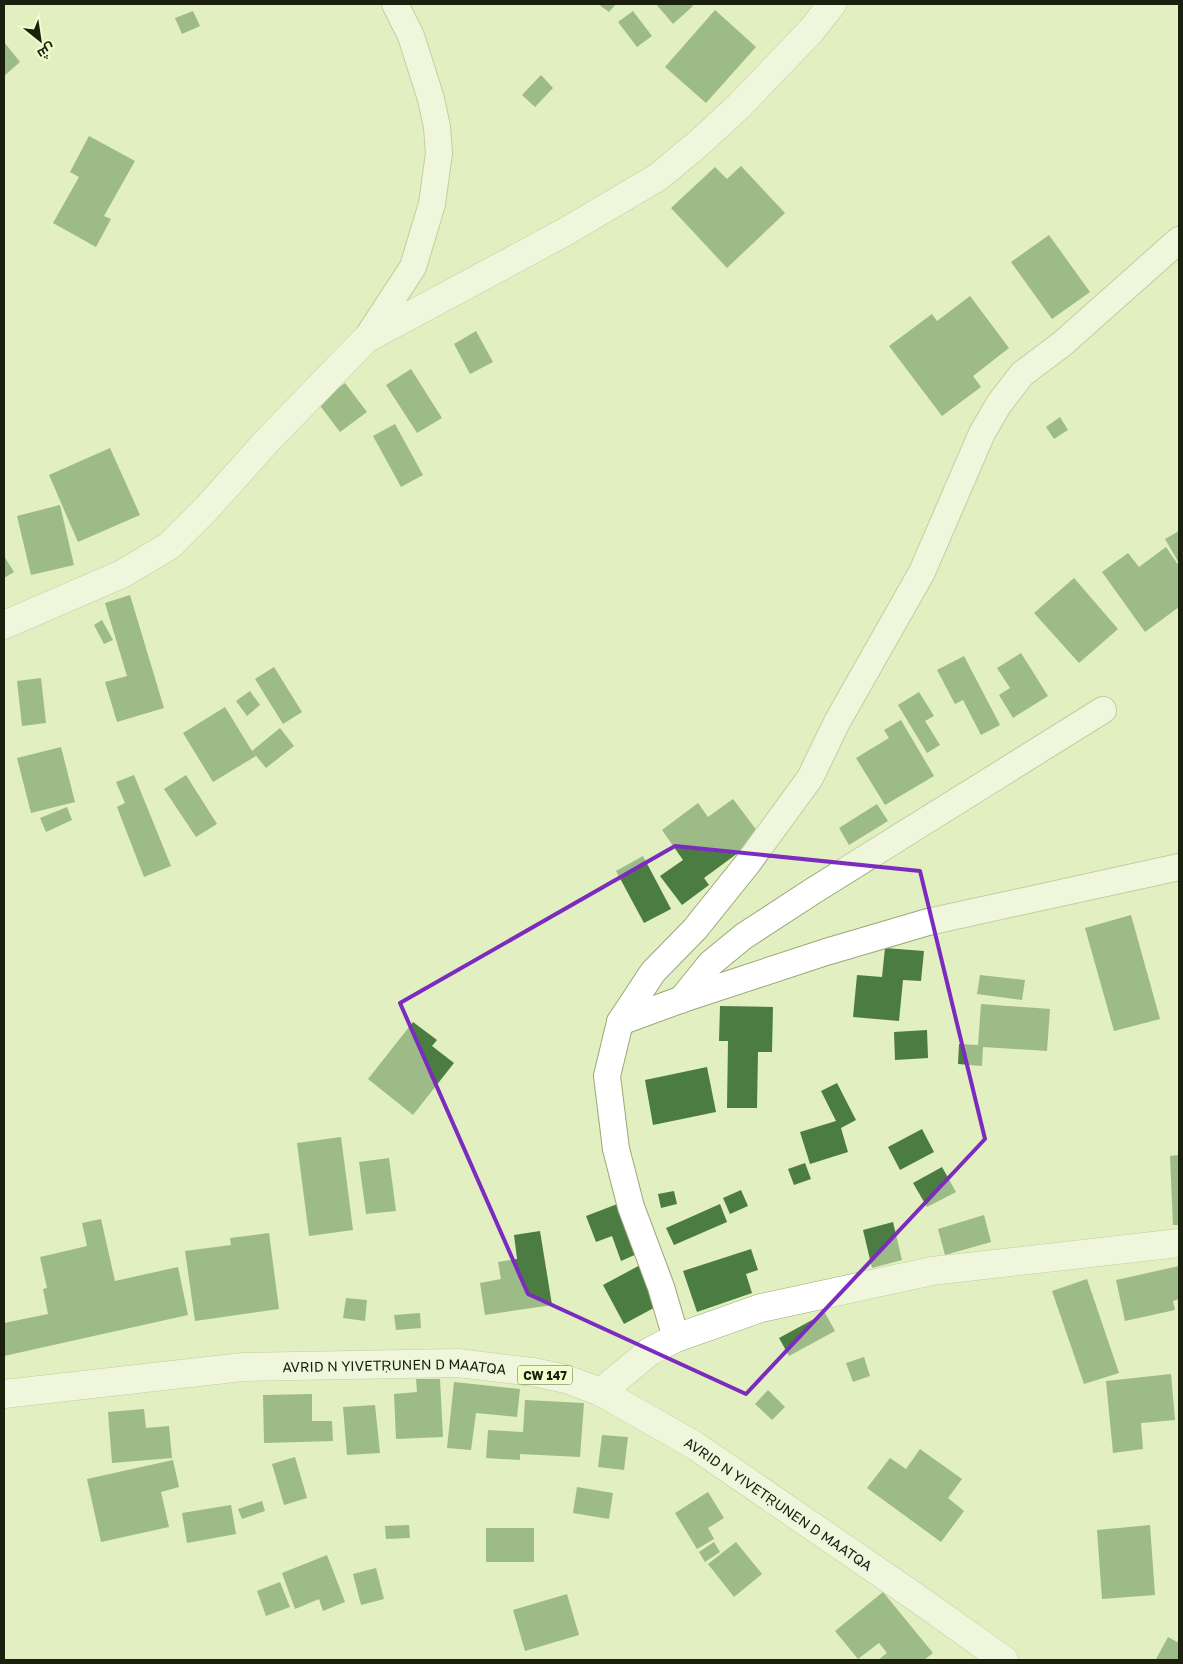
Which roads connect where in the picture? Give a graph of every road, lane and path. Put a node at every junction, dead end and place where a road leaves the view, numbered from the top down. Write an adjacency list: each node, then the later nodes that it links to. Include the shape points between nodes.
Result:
1 (395, 4): 4 (street, via 411,36 431,99 438,127 439,153 432,204 413,267)
2 (832, 4): 4 (street, via 811,31 739,106 658,177 565,232)
3 (1179, 240): 9 (street, via 1062,344 1022,374 999,404 982,433 922,572 837,722 810,778 701,922 653,972)
4 (366, 339): 5 (street, via 169,546 122,574)
5 (4, 625)
6 (1103, 710): 8 (street, via 744,936 711,963)
7 (1179, 867): 8 (street, via 928,922)
8 (680, 1000): 9 (street)
9 (620, 1022): 11 (street, via 607,1076 616,1149)
10 (1179, 1243): 11 (street, via 932,1271 761,1308)
11 (676, 1338): 12 (street, via 649,1352)
12 (601, 1392): 13 (street, AVRID N YIVETṚUNEN D MAATQA / CW 147, via 532,1372 458,1363 244,1367); 14 (street, AVRID N YIVETṚUNEN D MAATQA / CW 147, via 694,1445)
13 (4, 1394)
14 (1004, 1660)

